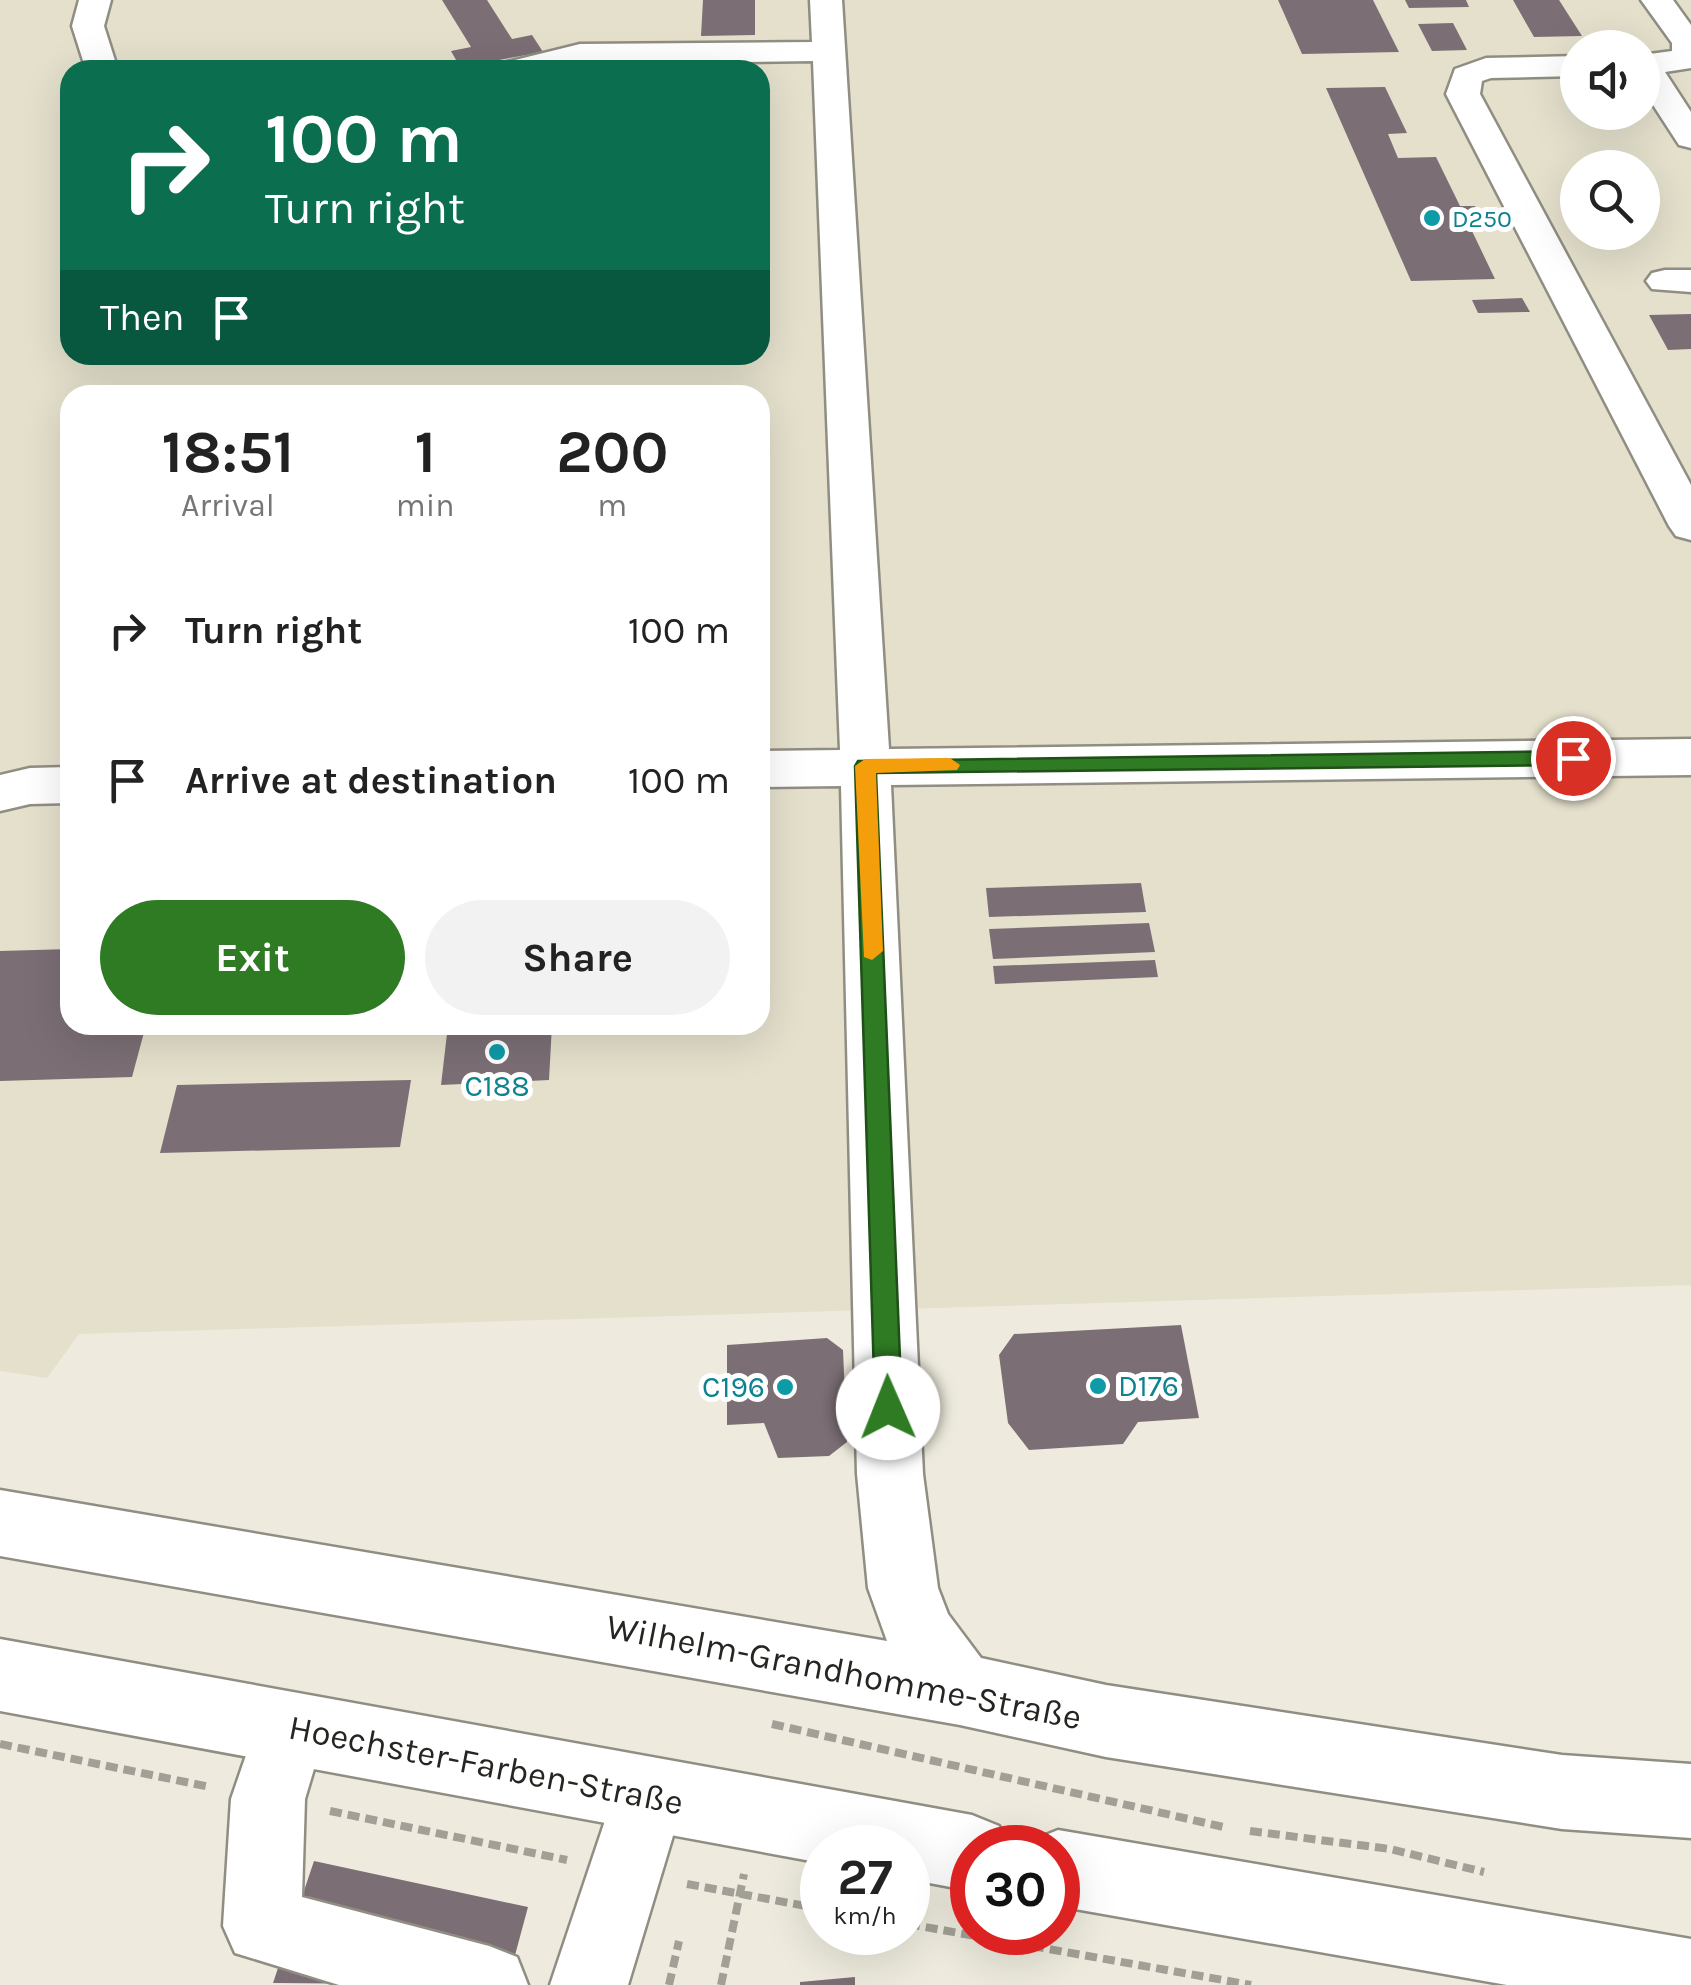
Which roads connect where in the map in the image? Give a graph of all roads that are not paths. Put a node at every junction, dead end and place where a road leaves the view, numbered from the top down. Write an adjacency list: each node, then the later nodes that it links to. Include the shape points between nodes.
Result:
1 (96, 0): 5 (street, via 87,28)
2 (826, 0): 4 (street)
3 (1658, 0): 7 (street, via 1688,43 1688,58)
4 (828, 51): 6 (street, via 580,54); 13 (street)
5 (98, 60)
6 (556, 60)
7 (1660, 62)
8 (1560, 66): 11 (street, via 1486,68 1467,76 1463,94)
9 (1660, 91): 10 (street)
10 (1691, 138)
11 (1691, 526)
12 (1691, 757): 13 (street)
13 (865, 766): 14 (street); 19 (street, via 890,1474 903,1588 921,1637)
14 (770, 768)
15 (60, 785): 16 (street)
16 (0, 792)
17 (0, 1523): 19 (street, Wilhelm-Grandhomme-Straße)
18 (0, 1674): 20 (street, Hoechster-Farben-Straße)
19 (960, 1688): 22 (street, Wilhelm-Grandhomme-Straße, via 1106,1720 1562,1792)
20 (290, 1729): 21 (street, Hoechster-Farben-Straße); 27 (street, via 268,1798 262,1926)
21 (648, 1796): 23 (street, Hoechster-Farben-Straße); 28 (street)
22 (1691, 1801)
23 (950, 1850)
24 (1080, 1872): 25 (street)
25 (1432, 1933): 26 (street); 29 (street)
26 (1691, 1978)
27 (489, 1985)
28 (588, 1985)
29 (1575, 1985)

